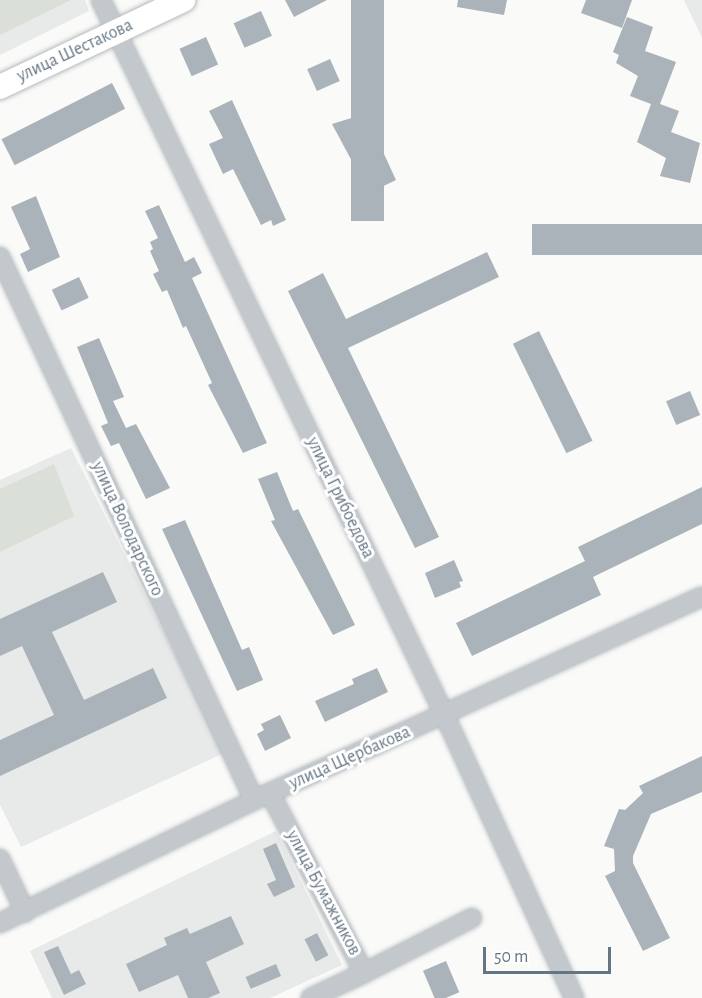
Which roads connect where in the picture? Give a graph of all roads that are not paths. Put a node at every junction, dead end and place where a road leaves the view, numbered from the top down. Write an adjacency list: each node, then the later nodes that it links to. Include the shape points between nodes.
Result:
1 (101, 0): 3 (street, улица Грибоедова)
2 (183, 0): 3 (main road, улица Шестакова)
3 (116, 32): 4 (main road, улица Шестакова); 7 (street, улица Грибоедова)
4 (0, 87)
5 (0, 257): 8 (street, улица Володарского)
6 (702, 597): 7 (street, улица Щербакова)
7 (445, 716): 8 (street, улица Щербакова); 15 (street, улица Грибоедова)
8 (262, 797): 10 (street, улица Щербакова); 13 (street, улица Бумажников)
9 (0, 859): 10 (street)
10 (25, 912): 12 (street, улица Щербакова)
11 (472, 918): 13 (street)
12 (0, 923)
13 (364, 973): 14 (street, улица Бумажников)
14 (311, 998)
15 (574, 998)

